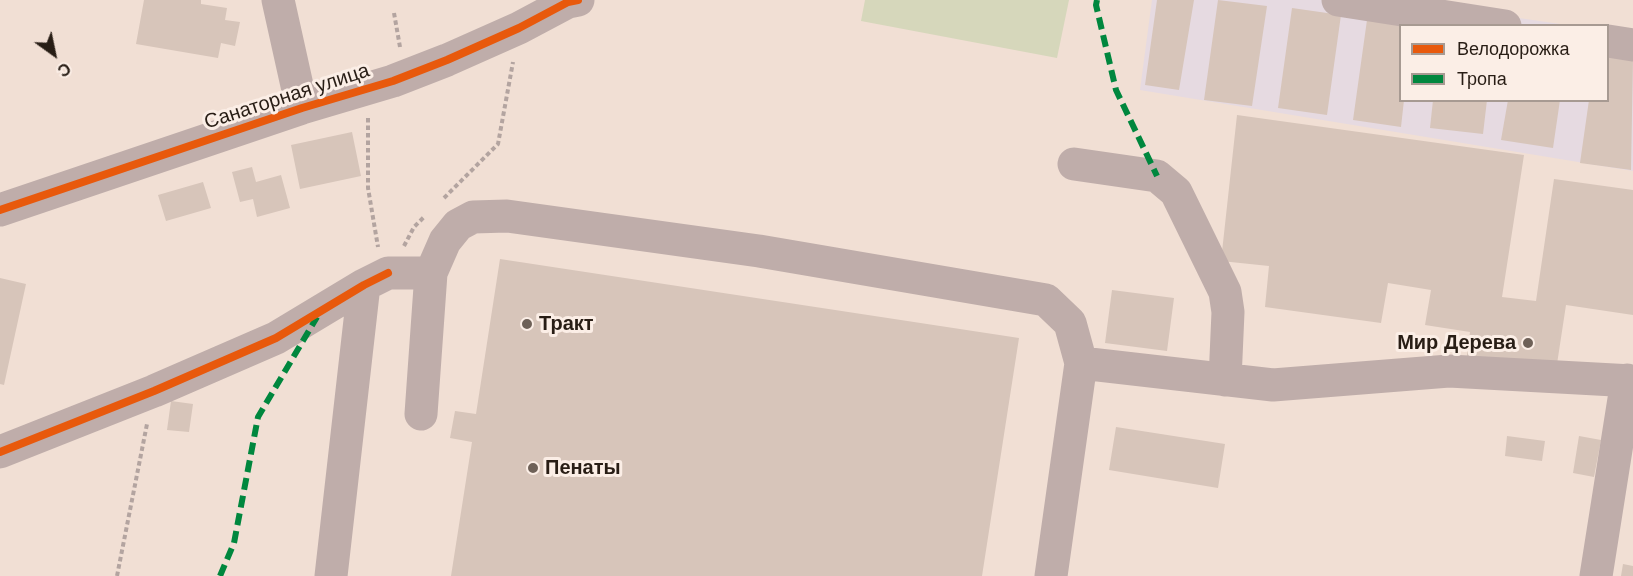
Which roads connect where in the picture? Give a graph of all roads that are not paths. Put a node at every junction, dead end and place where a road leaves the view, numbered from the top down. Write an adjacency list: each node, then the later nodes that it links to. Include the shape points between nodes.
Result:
1 (278, 0): 7 (street)
2 (578, 0): 7 (street, Санаторная улица, via 447,60)
3 (1338, 0): 4 (street)
4 (1492, 24)
5 (1609, 41): 6 (street)
6 (1633, 45)
7 (302, 108): 9 (street, Санаторная улица)
8 (1074, 164): 13 (street, via 1157,176 1176,192 1225,292)
9 (0, 210)
10 (431, 273): 11 (street); 12 (street, via 445,241 458,225 472,217 507,216 747,249 1047,300 1070,323); 15 (street)
11 (376, 279): 16 (street, via 276,338); 17 (street)
12 (1081, 363): 13 (street); 18 (street)
13 (1225, 380): 14 (street, via 1273,386 1449,371)
14 (1630, 380): 19 (street)
15 (421, 414)
16 (0, 452)
17 (331, 576)
18 (1051, 576)
19 (1596, 576)

